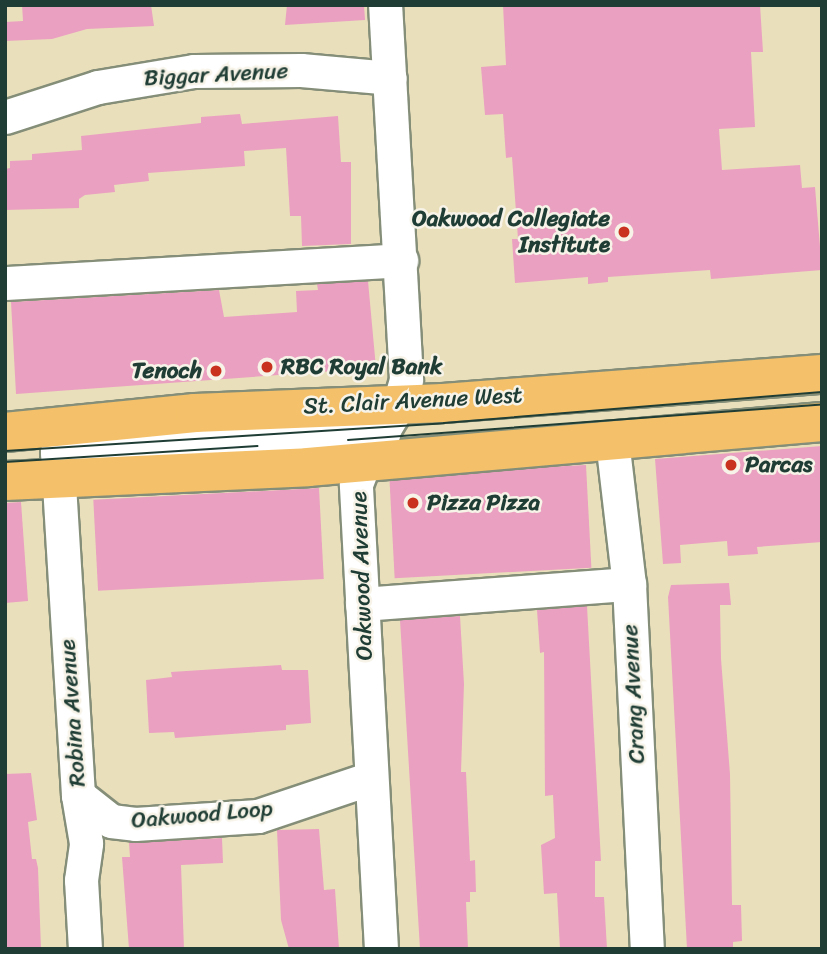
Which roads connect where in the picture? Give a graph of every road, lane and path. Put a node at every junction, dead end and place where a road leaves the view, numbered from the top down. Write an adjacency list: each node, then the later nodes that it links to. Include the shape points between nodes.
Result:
1 (385, 5): 2 (street, Oakwood Avenue)
2 (390, 78): 3 (street, Biggar Avenue, via 301,70 194,71 97,87); 4 (street, Oakwood Avenue)
3 (5, 117)
4 (401, 260): 5 (street); 9 (street, Oakwood Avenue, via 406,379)
5 (5, 283)
6 (822, 373): 9 (main road, St. Clair Avenue West)
7 (822, 422): 10 (main road, St. Clair Avenue West)
8 (5, 432): 9 (main road, St. Clair Avenue West, via 195,413)
9 (382, 432): 10 (main road, St. Clair Avenue West); 11 (main road, St. Clair Avenue West, via 172,474); 14 (street, Oakwood Avenue, via 356,485)
10 (612, 440): 13 (street, Crang Avenue)
11 (57, 477): 12 (main road, St. Clair Avenue West); 16 (street, Robina Avenue)
12 (5, 481)
13 (629, 584): 14 (street); 19 (street, Crang Avenue)
14 (362, 604): 15 (street, Oakwood Avenue)
15 (371, 778): 16 (street, Oakwood Loop, via 258,816 135,824 111,821); 18 (street, Oakwood Avenue)
16 (78, 795): 17 (street, Robina Avenue, via 86,843 81,880)
17 (85, 949)
18 (380, 949)
19 (647, 949)

